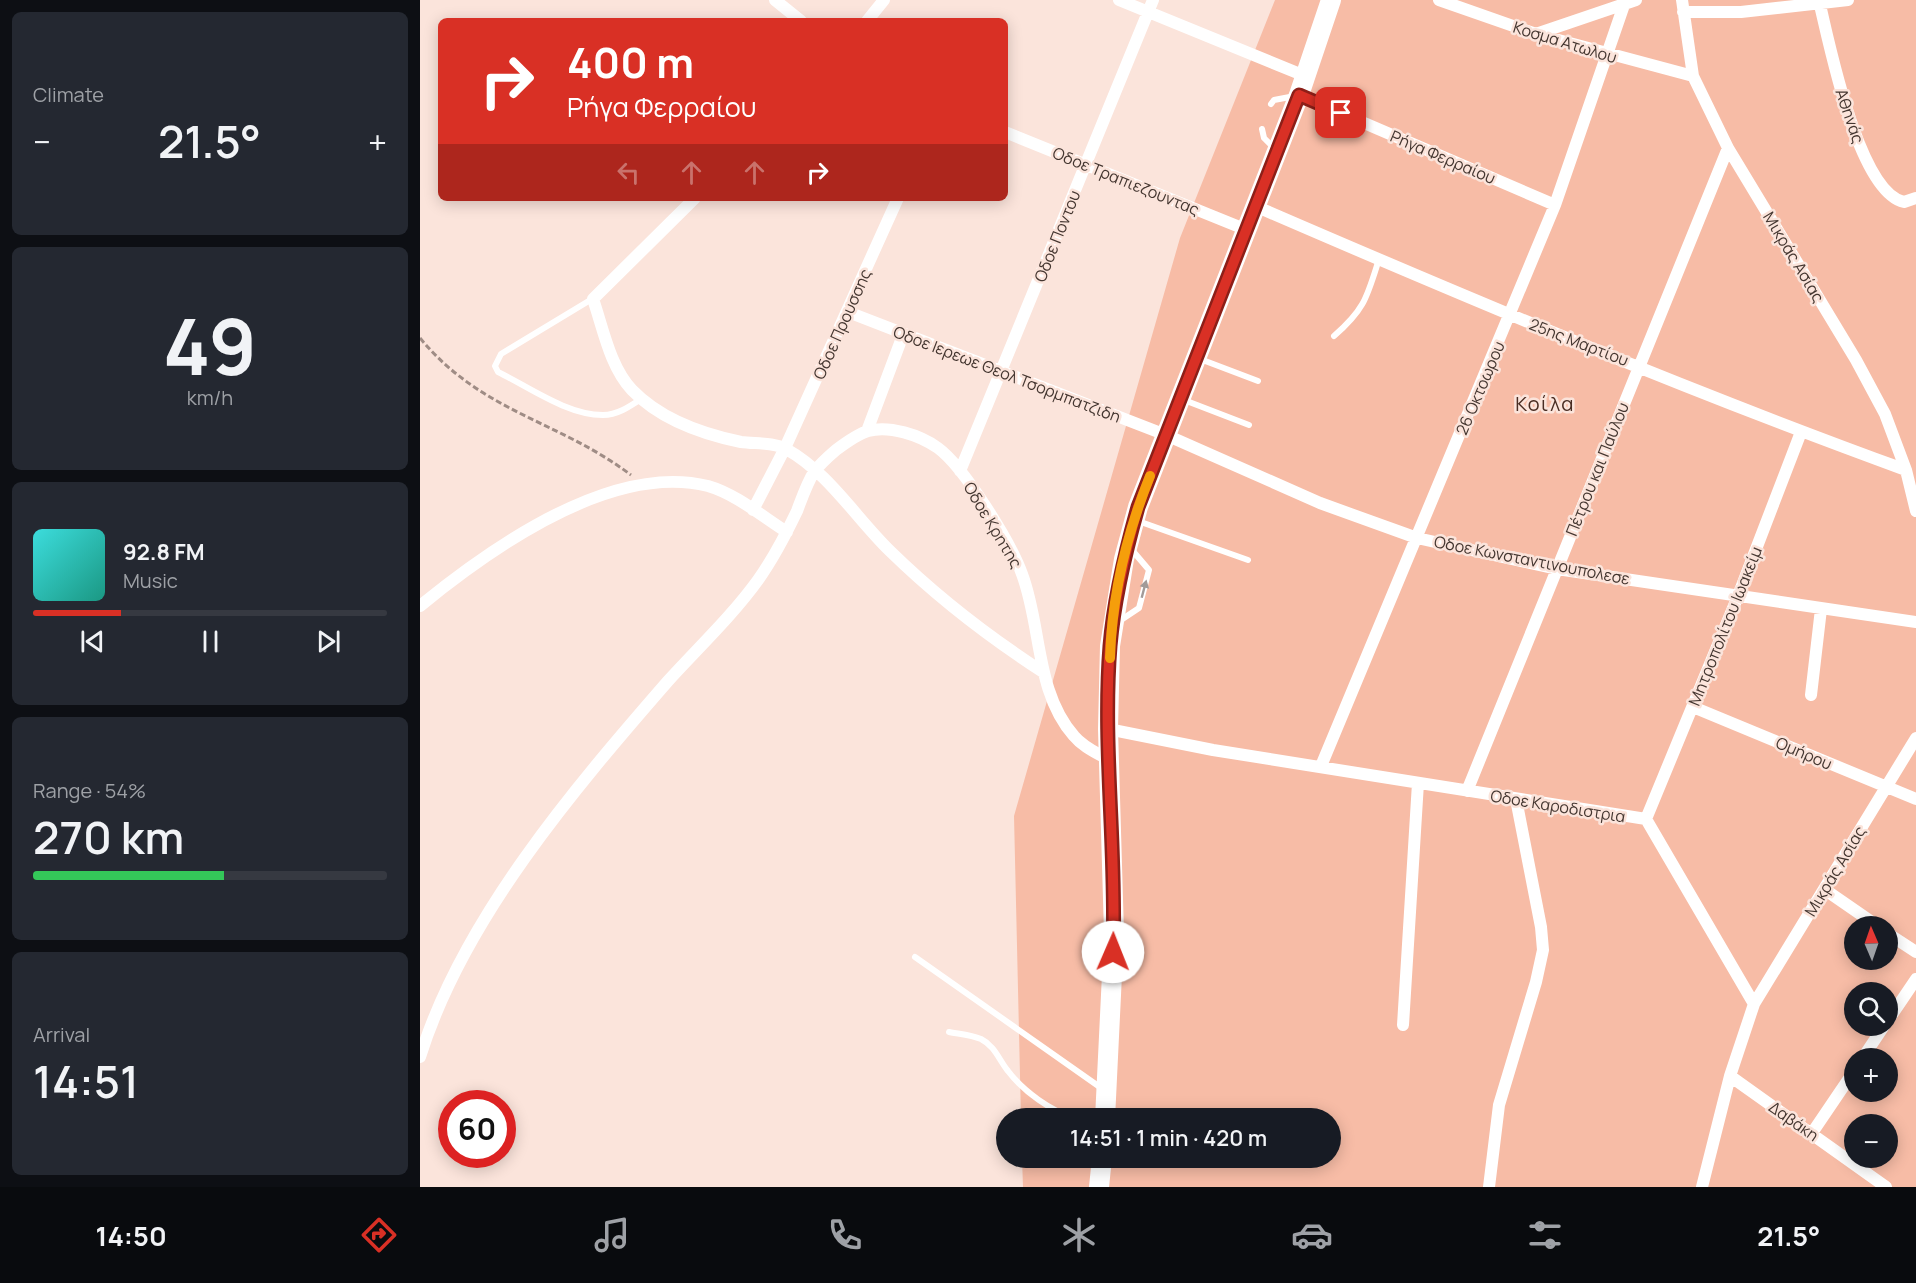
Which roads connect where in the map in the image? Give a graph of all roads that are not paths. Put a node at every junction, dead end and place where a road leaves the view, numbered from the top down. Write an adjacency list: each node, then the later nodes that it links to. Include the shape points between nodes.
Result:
1 (775, 0): 12 (street)
2 (884, 0): 13 (street)
3 (1119, 0): 10 (street, Ρήγα Φερραίου)
4 (1331, 0): 17 (main road)
5 (1439, 0): 14 (street, Κοσμα Ατωλου)
6 (1636, 0): 8 (street)
7 (1848, 0): 9 (street)
8 (1624, 5): 14 (street); 15 (street, 26 Οκτοωρου)
9 (1821, 5): 11 (street, via 1741,12); 24 (street, Αθηνάς, via 1837,77 1861,148 1888,195 1904,202)
10 (1150, 6): 17 (street, Ρήγα Φερραίου); 23 (street, Oδοε Ποντου)
11 (1682, 6): 16 (street, Μικράς Ασίας)
12 (797, 18)
13 (869, 18)
14 (1536, 34): 15 (street, Κοσμα Ατωλου)
15 (1607, 56): 16 (street, Κοσμα Ατωλου); 27 (street, 26 Οκτοωρου)
16 (1693, 76): 21 (street, Μικράς Ασίας)
17 (1302, 86): 18 (lane); 22 (main road); 27 (street, Ρήγα Φερραίου)
18 (1271, 104)
19 (1262, 129): 22 (lane, via 1264,138)
20 (1008, 133): 23 (street, Oδοε Τραπιεζουντας)
21 (1728, 148): 37 (street, Πέτρου και Παύλου); 47 (street, Μικράς Ασίας, via 1856,360 1885,414)
22 (1276, 150): 28 (main road)
23 (1086, 165): 29 (street, Oδοε Τραπιεζουντας); 38 (street, Oδοε Ποντου)
24 (1915, 199)
25 (692, 201): 31 (street)
26 (897, 201): 32 (street, Oδοε Προυσσης)
27 (1555, 205): 33 (street, 26 Οκτοωρου)
28 (1255, 206): 29 (main road); 30 (street, 25ης Μαρτίου)
29 (1247, 230): 36 (main road)
30 (1379, 259): 33 (street, 25ης Μαρτίου); 35 (lane, via 1364,305)
31 (593, 299): 41 (street, via 621,375); 41 (lane, via 501,354 495,366 507,377 585,413 623,411)
32 (848, 312): 34 (street, Oδοε Ιερεωε Θεολ Τσορμπατζιδη); 46 (street, Oδοε Προυσσης)
33 (1511, 316): 37 (street, 25ης Μαρτίου); 54 (street, 26 Οκτοωρου)
34 (903, 335): 38 (street, Oδοε Ιερεωε Θεολ Τσορμπατζιδη); 43 (street)
35 (1334, 336)
36 (1196, 358): 39 (lane); 40 (main road)
37 (1639, 366): 44 (street, 25ης Μαρτίου); 57 (street, Πέτρου και Παύλου)
38 (1001, 373): 45 (street, Oδοε Ιερεωε Θεολ Τσορμπατζιδη); 49 (street, Oδοε Ποντου)
39 (1258, 381)
40 (1181, 398): 42 (lane); 45 (main road)
41 (642, 399): 46 (street, via 690,429)
42 (1249, 424)
43 (867, 431): 48 (street, via 838,449); 49 (street, Oδοε Κρητης, via 889,430 924,439 940,449)
44 (1801, 432): 47 (street, 25ης Μαρτίου); 58 (street, Μητροπολίτου Ιωακείμ)
45 (1166, 435): 52 (main road); 54 (street, Oδοε Κωνσταντινουπολεσε, via 1320,503)
46 (785, 448): 48 (street); 50 (street, Oδοε Προυσσης)
47 (1906, 470): 51 (street, Μικράς Ασίας)
48 (815, 471): 53 (street); 63 (street, via 889,550 1000,645)
49 (960, 471): 63 (street, Oδοε Κρητης, via 1022,573)
50 (753, 510): 53 (street); 59 (street, via 710,487 674,482 644,485 588,500 558,512 486,555)
51 (1916, 511)
52 (1134, 520): 55 (main road); 56 (lane)
53 (787, 532): 86 (street, via 758,580 624,731 519,866 448,987)
54 (1417, 538): 57 (street, Oδοε Κωνσταντινουπολεσε); 69 (street, 26 Οκτοωρου)
55 (1127, 545): 62 (main road); 62 (lane, one-way to 55, via 1139,608 1149,570)
56 (1248, 560)
57 (1557, 569): 58 (street, Oδοε Κωνσταντινουπολεσε); 72 (street, Πέτρου και Παύλου)
58 (1738, 596): 60 (street, Oδοε Κωνσταντινουπολεσε); 65 (street, Μητροπολίτου Ιωακείμ)
59 (420, 606)
60 (1821, 609): 61 (street, Oδοε Κωνσταντινουπολεσε); 64 (street)
61 (1916, 622)
62 (1112, 626): 66 (main road)
63 (1043, 672): 68 (street, Oδοε Κρητης, via 1058,711 1074,736)
64 (1811, 695)
65 (1693, 707): 71 (street, Ομήρου); 75 (street, Μητροπολίτου Ιωακείμ)
66 (1108, 729): 68 (main road); 69 (street, Oδοε Καροδιστρια)
67 (1916, 738): 71 (street, Μικράς Ασίας)
68 (1109, 760): 89 (main road, via 1114,933)
69 (1321, 766): 70 (street, Oδοε Καροδιστρια)
70 (1418, 783): 72 (street, Oδοε Καροδιστρια); 84 (street)
71 (1886, 787): 74 (street, Ομήρου); 76 (street, Μικράς Ασίας)
72 (1467, 791): 73 (street, Oδοε Καροδιστρια)
73 (1516, 799): 75 (street, Oδοε Καροδιστρια); 95 (street, via 1543,950 1499,1105)
74 (1916, 799)
75 (1646, 819): 82 (street, Oδοε Καροδιστρια)
76 (1824, 889): 77 (street); 82 (street, Μικράς Ασίας)
77 (1863, 916)
78 (1898, 940): 79 (street)
79 (1916, 952)
80 (915, 957): 89 (lane)
81 (1916, 979): 83 (street)
82 (1754, 1004): 87 (street)
83 (1898, 1006)
84 (1403, 1025)
85 (949, 1032): 90 (lane, via 981,1039 1008,1072)
86 (420, 1057)
87 (1730, 1076): 92 (street, Δαβάκη); 96 (street)
88 (1844, 1086): 92 (street)
89 (1107, 1092): 91 (main road)
90 (1052, 1108)
91 (1106, 1108)
92 (1812, 1133): 97 (street, Δαβάκη)
93 (1101, 1168): 94 (main road)
94 (1100, 1187)
95 (1489, 1187)
96 (1702, 1187)
97 (1886, 1187)

